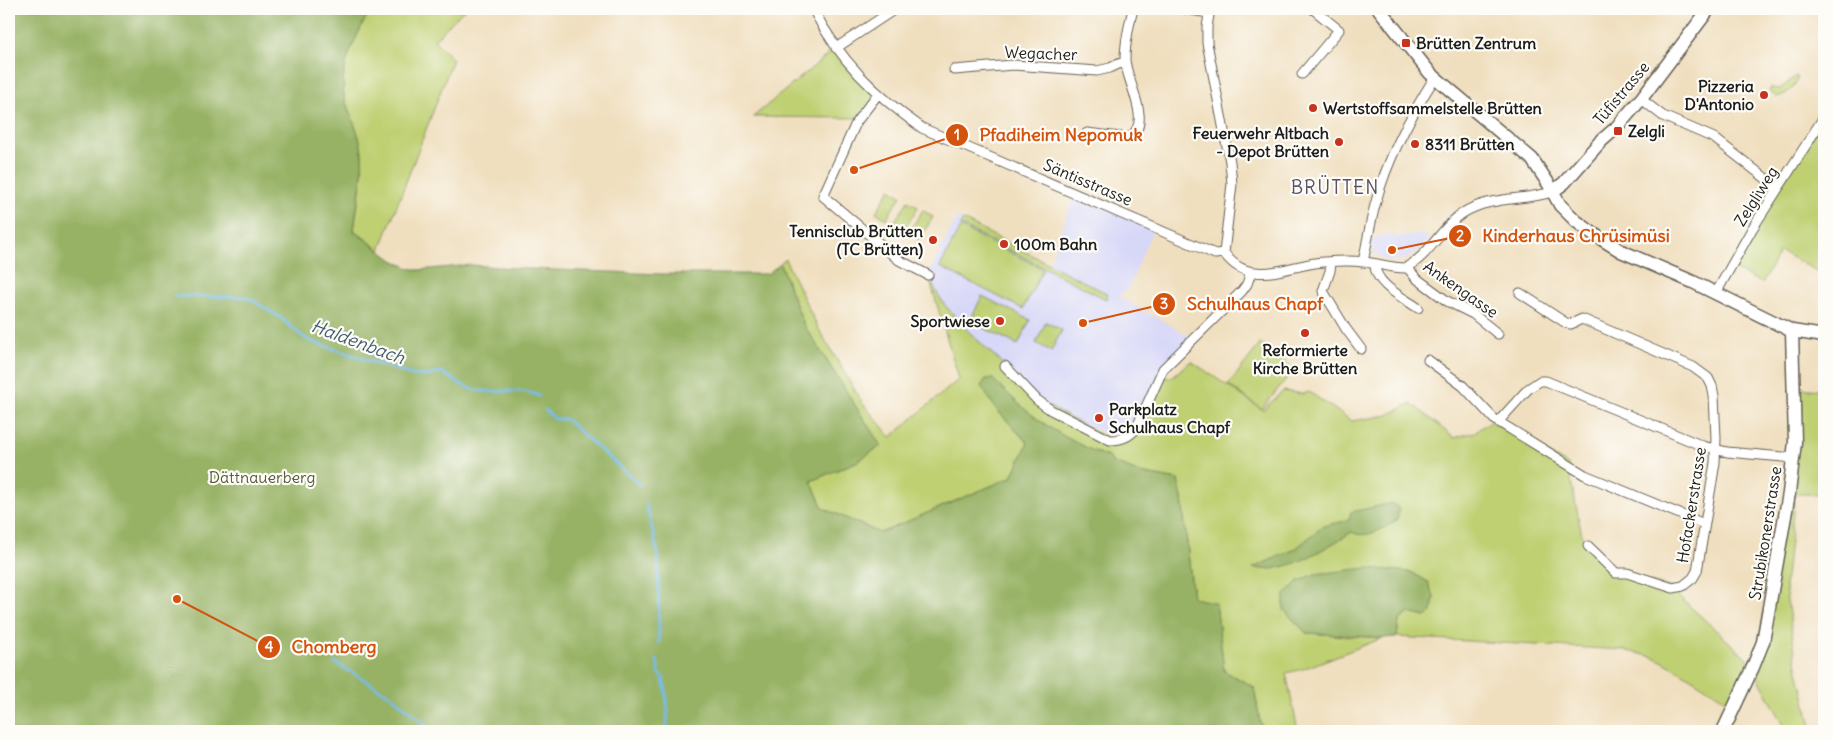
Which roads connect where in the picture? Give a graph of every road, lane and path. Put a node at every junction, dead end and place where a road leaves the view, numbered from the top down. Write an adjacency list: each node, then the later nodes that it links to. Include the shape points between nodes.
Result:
1 (813, 9): 9 (street, Säntisstrasse)
2 (895, 9): 9 (street)
3 (1133, 9): 10 (street)
4 (1186, 9): 8 (street)
5 (1313, 9): 12 (street, via 1339,30)
6 (1378, 9): 13 (street)
7 (1709, 9): 15 (street, Tüfistrasse)
8 (1210, 11): 20 (street, via 1207,43 1232,184)
9 (836, 48): 14 (street, Säntisstrasse)
10 (1125, 61): 11 (street, Wegacher, via 1097,70 1013,65); 17 (street, via 1138,104 1137,131 1128,138)
11 (954, 70)
12 (1302, 74)
13 (1434, 77): 19 (street, via 1532,159); 22 (street, via 1397,144 1375,204)
14 (878, 94): 20 (street, Säntisstrasse, via 922,128 945,139 1214,254); 26 (street, via 857,120 823,196 899,260)
15 (1641, 99): 18 (street, via 1663,116 1714,138); 19 (street, Tüfistrasse)
16 (1824, 117): 18 (street, Zelgliweg)
17 (1087, 133)
18 (1778, 188): 28 (street, Zelgliweg)
19 (1552, 192): 24 (street, via 1485,204 1465,212); 28 (street, via 1576,221 1620,251)
20 (1224, 253): 25 (street, Säntisstrasse, via 1233,264)
21 (1331, 262): 22 (street); 25 (street, via 1272,272); 33 (street, via 1323,291)
22 (1363, 262): 23 (street)
23 (1375, 264): 24 (street); 29 (street, via 1380,280)
24 (1407, 267): 31 (street, Ankengasse, via 1416,278 1447,301 1473,314)
25 (1251, 272): 35 (street, via 1242,291 1163,369 1136,429 1120,440 1110,440 1051,410)
26 (928, 275)
27 (1520, 293): 37 (street, Hofackerstrasse, via 1566,323 1582,319 1701,371 1708,378 1714,396)
28 (1716, 293): 30 (street)
29 (1418, 308)
30 (1792, 331): 32 (street); 38 (street, Strubikonerstrasse)
31 (1498, 334)
32 (1824, 336)
33 (1361, 350)
34 (1428, 360): 36 (street, via 1463,386)
35 (1005, 366)
36 (1496, 420): 37 (street, via 1528,389 1546,381); 39 (street, via 1585,475)
37 (1716, 450): 38 (street); 39 (street, Hofackerstrasse)
38 (1794, 458): 41 (street, Strubikonerstrasse, via 1763,642)
39 (1704, 524): 40 (street, Hofackerstrasse, via 1693,578 1683,586 1673,588 1627,573 1616,573)
40 (1588, 546)
41 (1723, 731)

